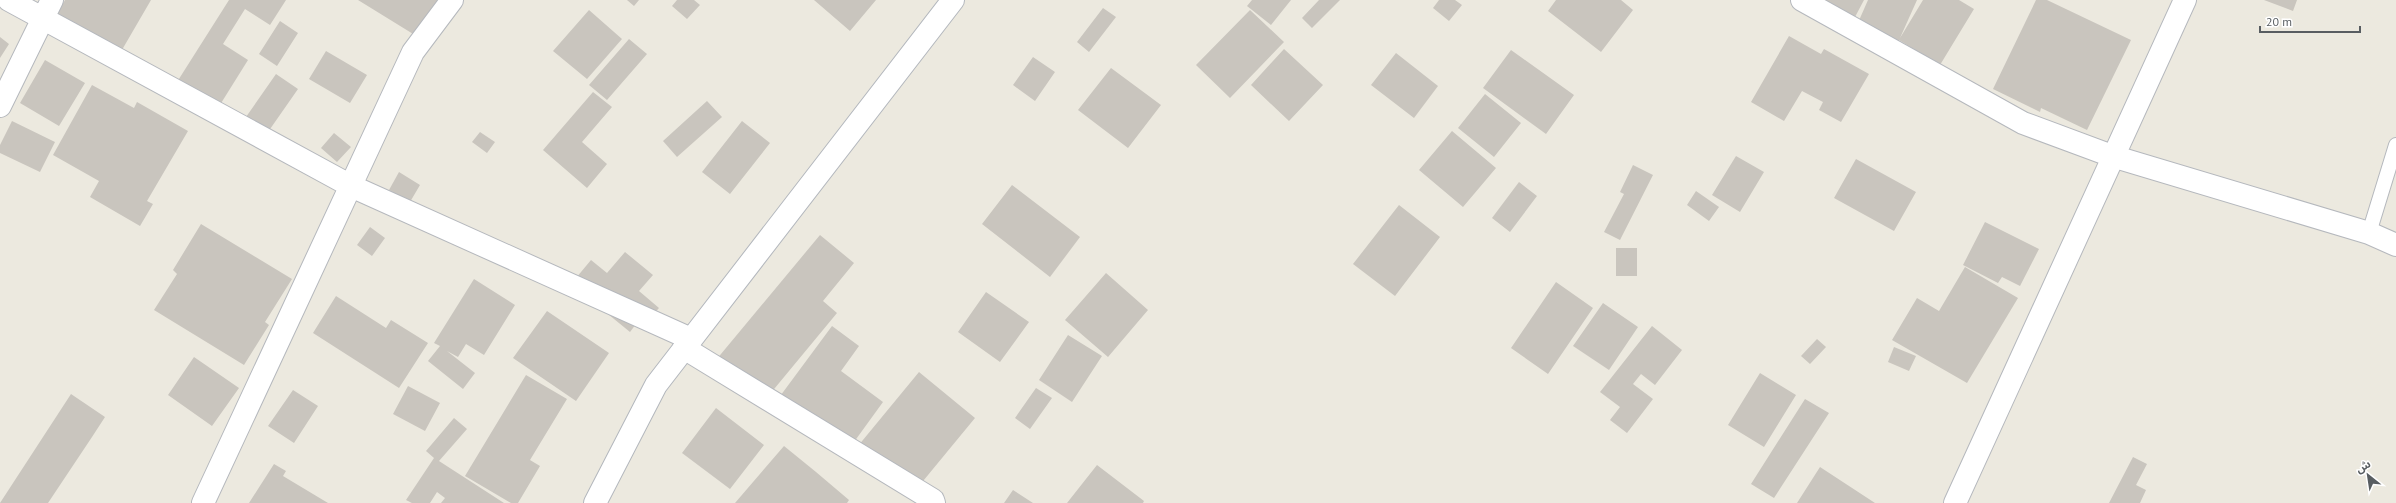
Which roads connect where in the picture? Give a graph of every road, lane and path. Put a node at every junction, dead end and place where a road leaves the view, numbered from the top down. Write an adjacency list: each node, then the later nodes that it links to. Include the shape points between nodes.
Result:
1 (9, 0): 6 (street)
2 (452, 0): 10 (street, via 413,52)
3 (953, 0): 13 (street)
4 (1802, 0): 9 (street, via 2023,123)
5 (2185, 0): 9 (street)
6 (47, 9): 7 (street); 10 (street)
7 (0, 106)
8 (2396, 145): 11 (lane)
9 (2112, 156): 11 (street); 17 (street)
10 (350, 186): 13 (street); 14 (street)
11 (2369, 233): 12 (street)
12 (2396, 245)
13 (687, 344): 15 (street, via 656,385); 16 (street)
14 (203, 503)
15 (595, 503)
16 (934, 503)
17 (1955, 503)

